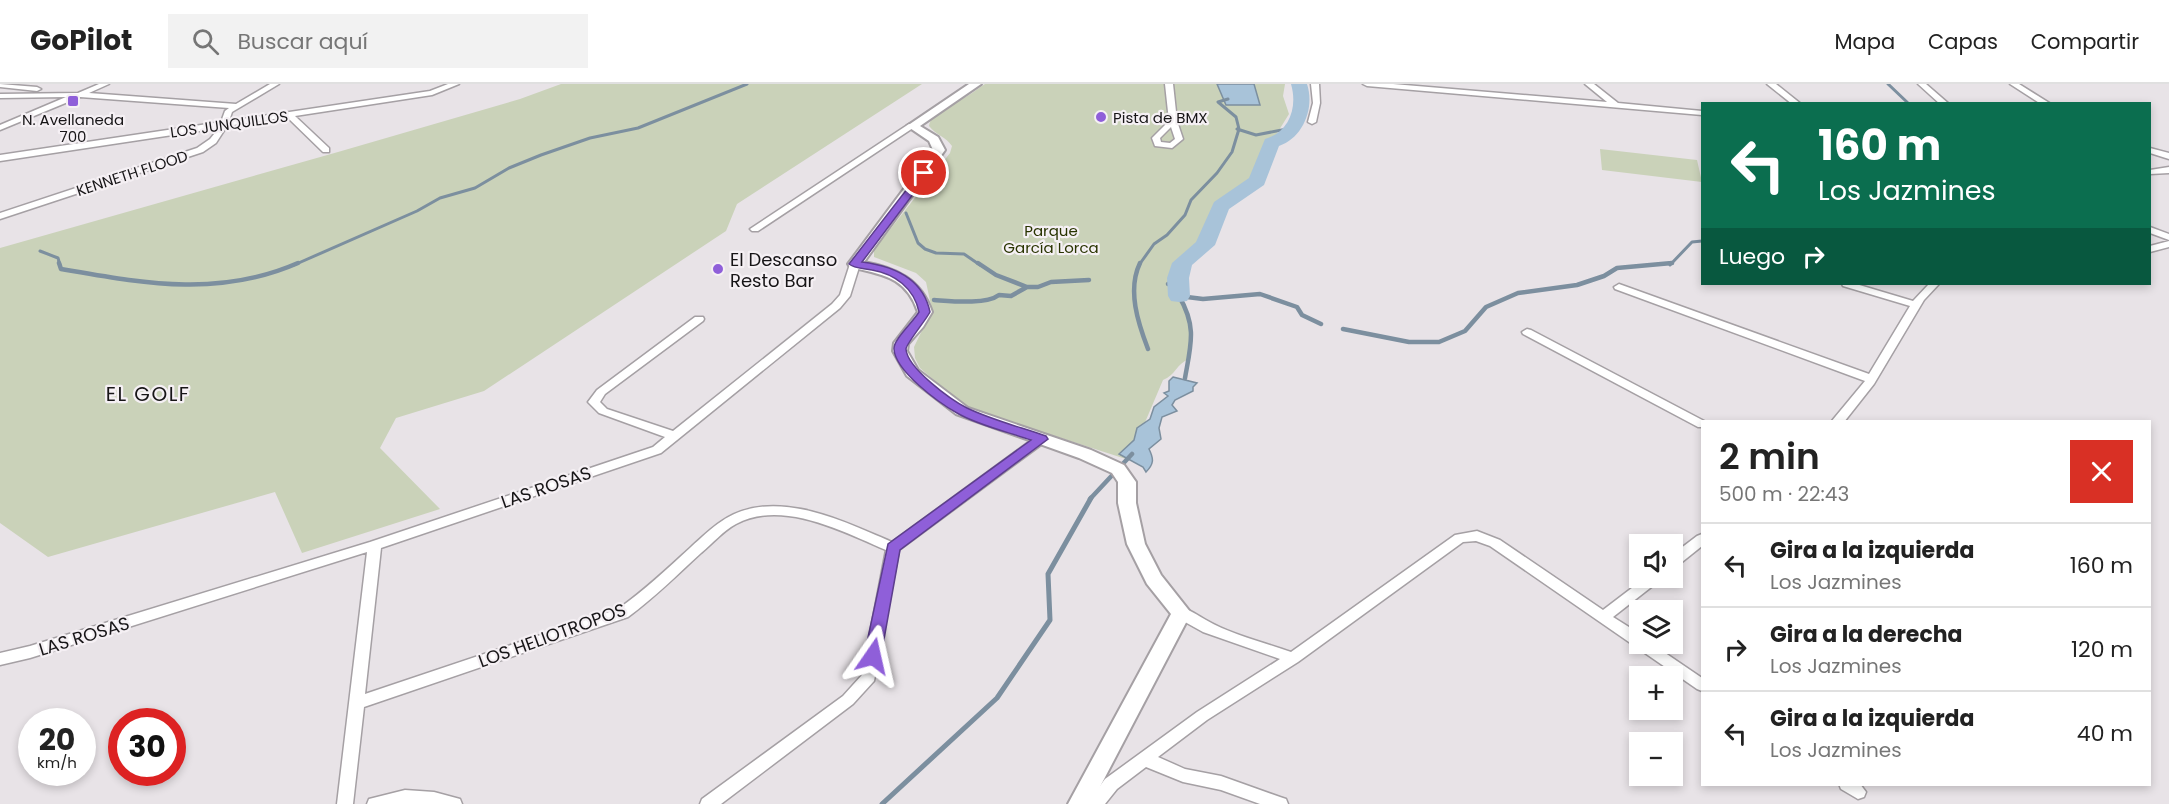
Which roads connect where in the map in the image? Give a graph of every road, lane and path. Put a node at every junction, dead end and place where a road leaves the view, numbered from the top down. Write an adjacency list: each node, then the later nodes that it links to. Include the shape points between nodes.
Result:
1 (105, 84): 13 (street)
2 (275, 84): 18 (street, KENNETH FLOOD)
3 (455, 84): 21 (street, LOS JUNQUILLOS, via 432,93)
4 (976, 84): 25 (street)
5 (1169, 84): 22 (street)
6 (1367, 84): 19 (street)
7 (1589, 84): 19 (street)
8 (1771, 84): 15 (street)
9 (1922, 84): 16 (street)
10 (2014, 84): 17 (street)
11 (0, 85): 13 (street)
12 (1318, 86): 23 (street)
13 (80, 95): 14 (street); 18 (street); 26 (street)
14 (0, 96)
15 (1794, 102)
16 (1943, 102)
17 (2044, 102)
18 (235, 106): 24 (street, KENNETH FLOOD)
19 (1617, 106): 20 (street)
20 (1701, 113)
21 (289, 116): 24 (street, LOS JUNQUILLOS); 27 (street)
22 (1173, 121): 22 (street, via 1156,138 1158,144 1172,146 1179,139)
23 (1312, 122)
24 (223, 125): 30 (street, LOS JUNQUILLOS); 33 (street, KENNETH FLOOD, via 213,141 200,150)
25 (912, 126): 34 (street); 39 (street, LAS ROSAS, via 934,139 939,150)
26 (0, 128)
27 (326, 150)
28 (2151, 150): 29 (street)
29 (2169, 156)
30 (0, 158)
31 (2169, 170): 32 (street)
32 (2151, 172)
33 (0, 216)
34 (755, 229)
35 (2151, 230): 36 (street)
36 (2169, 237)
37 (2169, 244): 38 (street)
38 (2151, 249)
39 (855, 264): 49 (street, LAS ROSAS, via 845,296 836,306); 50 (street, via 899,275 916,289 925,312 901,343 900,351 912,373 962,411)
40 (1850, 285): 43 (street)
41 (1933, 285): 43 (street)
42 (1619, 287): 46 (street)
43 (1916, 305): 46 (street)
44 (699, 319): 49 (street, via 601,392 594,402 603,411)
45 (1527, 332): 48 (street)
46 (1871, 379): 47 (street)
47 (1839, 420)
48 (1701, 423)
49 (674, 436): 52 (street, LAS ROSAS, via 657,450)
50 (1041, 439): 53 (street); 56 (street, via 1084,454 1123,474 1136,544 1154,579)
51 (1701, 540): 54 (street)
52 (375, 545): 61 (street, LAS ROSAS); 63 (street)
53 (893, 548): 63 (street, LOS HELIOTROPOS, via 809,516 783,511 735,519 623,613); 68 (street, via 869,677 848,700)
54 (1683, 554)
55 (1641, 588): 57 (street)
56 (1181, 613): 60 (street, via 1208,628); 69 (street)
57 (1604, 617): 58 (street); 60 (street, via 1495,543 1477,536 1460,538)
58 (1629, 635)
59 (1657, 654): 62 (street)
60 (1293, 658): 64 (street, via 1202,716)
61 (0, 659)
62 (1701, 684)
63 (358, 703): 65 (street)
64 (1145, 759): 70 (street, via 1111,784); 71 (street, via 1183,775 1221,783)
65 (345, 804)
66 (375, 804): 67 (street, via 423,796)
67 (454, 804)
68 (708, 804)
69 (1079, 804)
70 (1095, 804)
71 (1280, 804)

